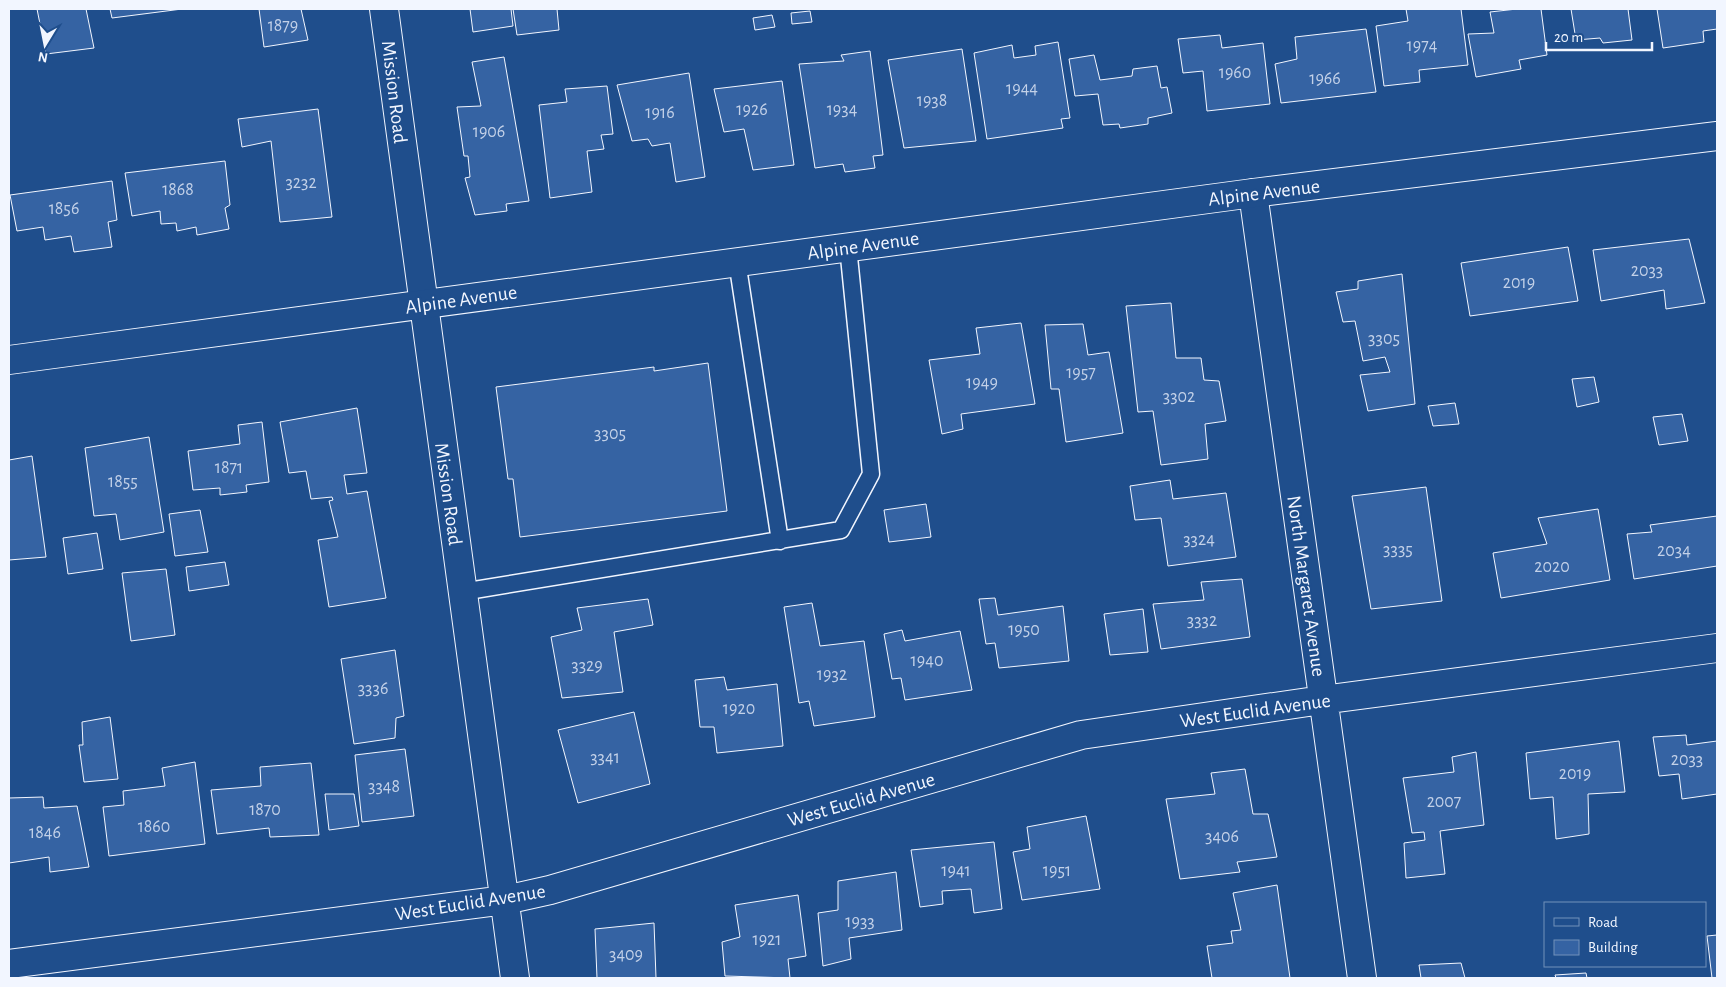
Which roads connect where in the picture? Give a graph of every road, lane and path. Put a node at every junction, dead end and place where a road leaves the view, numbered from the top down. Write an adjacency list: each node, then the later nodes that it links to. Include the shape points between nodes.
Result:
1 (384, 9): 6 (street, Mission Road)
2 (1717, 136): 3 (street, Alpine Avenue)
3 (1253, 193): 4 (street, Alpine Avenue); 11 (street, North Margaret Avenue)
4 (848, 247): 5 (street, Alpine Avenue); 8 (lane, via 871,474 841,530)
5 (737, 262): 6 (street, Alpine Avenue); 8 (lane)
6 (423, 305): 7 (street, Alpine Avenue); 9 (street, Mission Road)
7 (9, 360)
8 (780, 541): 9 (lane)
9 (462, 592): 12 (street, Mission Road)
10 (1717, 648): 11 (street, West Euclid Avenue)
11 (1322, 700): 12 (street, West Euclid Avenue, via 1081,735 550,890); 15 (street, North Margaret Avenue)
12 (504, 900): 13 (street, West Euclid Avenue); 14 (street, Mission Road)
13 (9, 964)
14 (514, 978)
15 (1362, 978)

